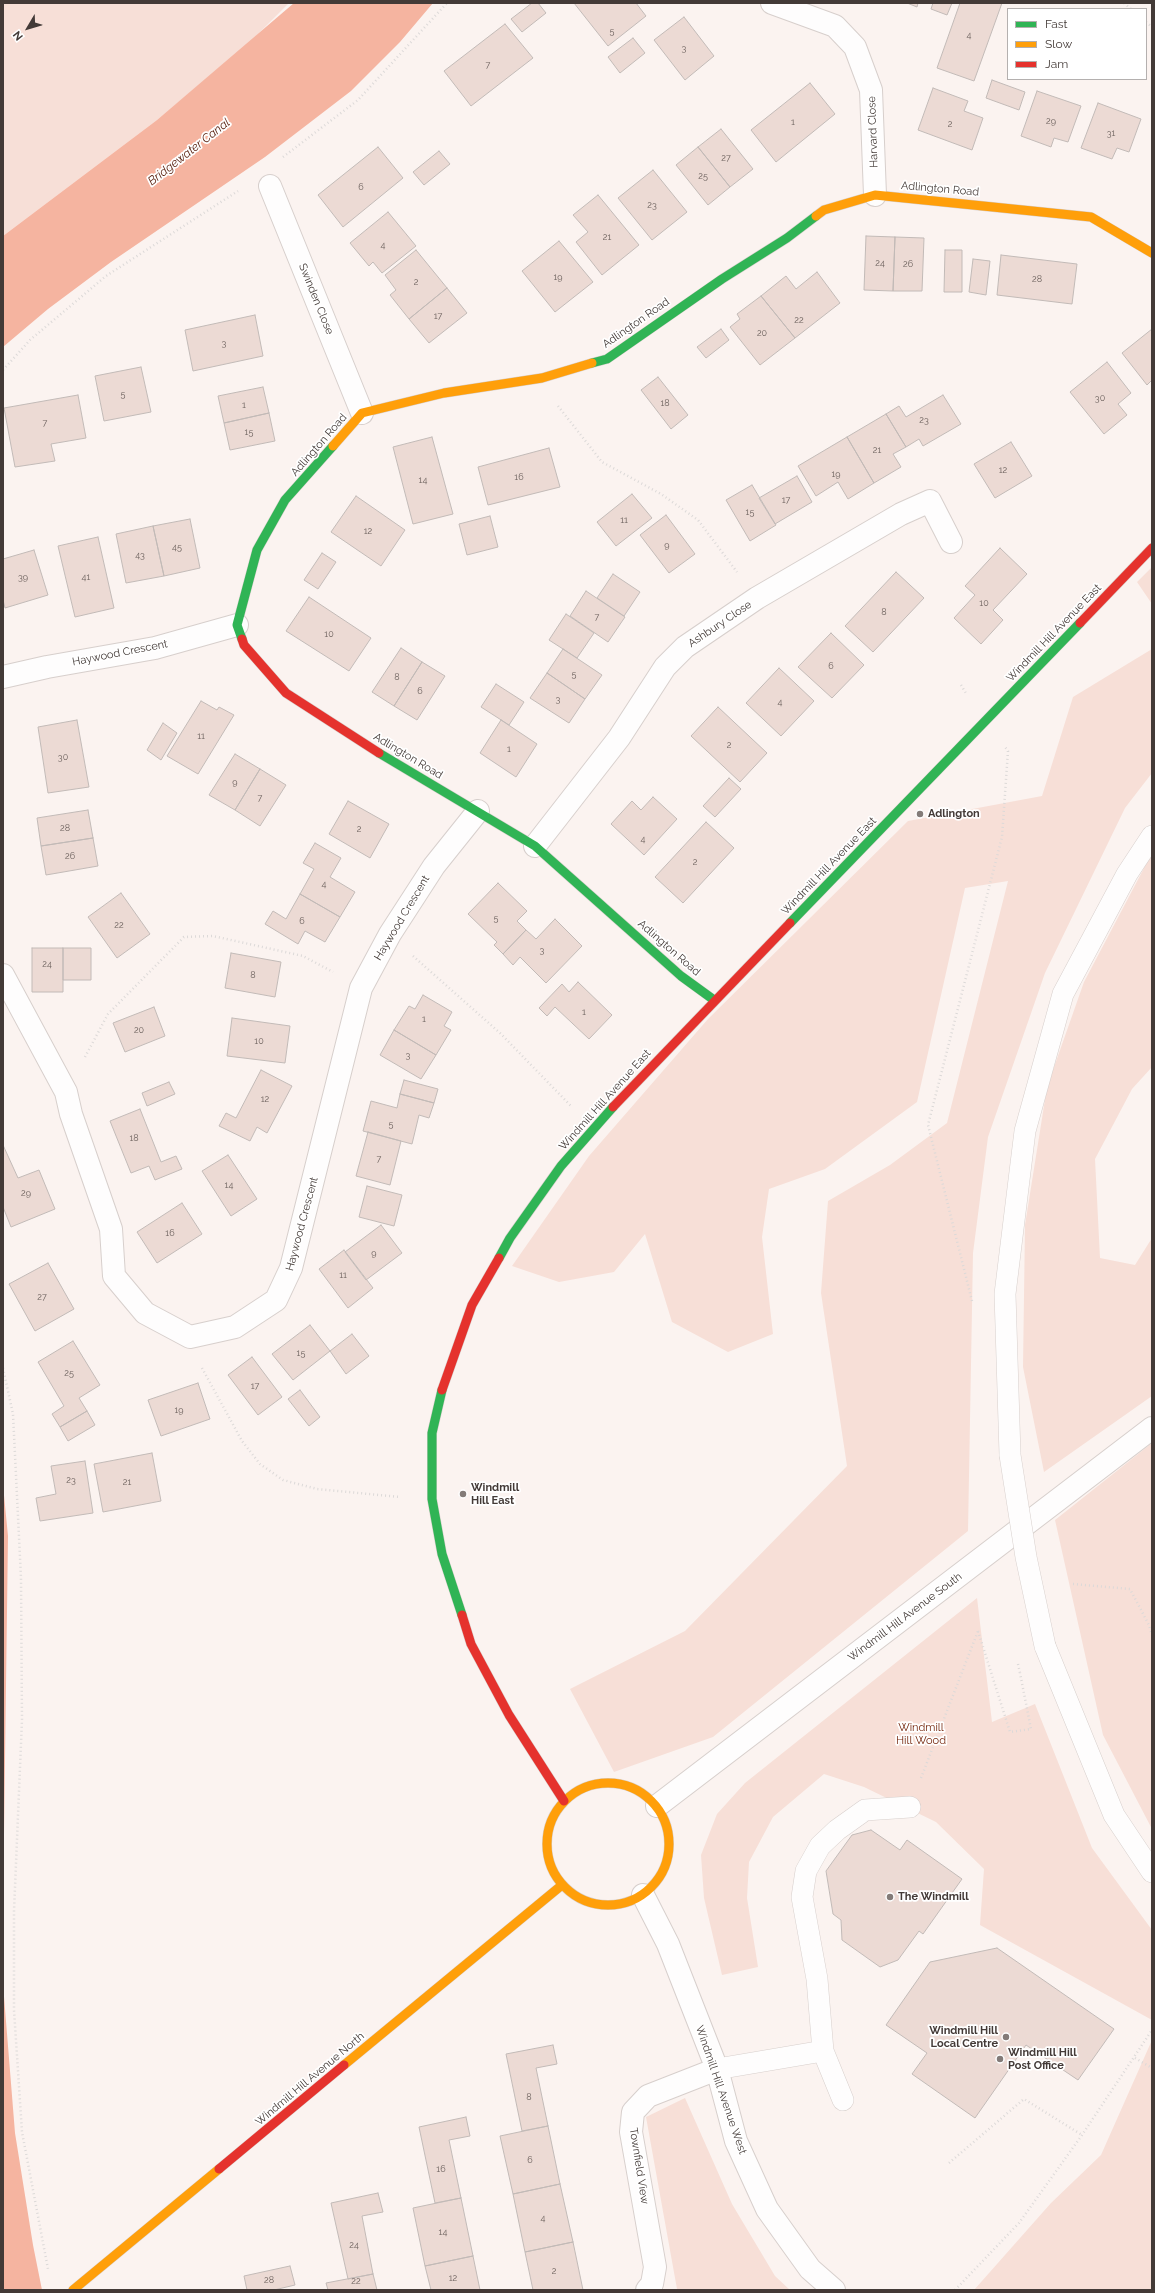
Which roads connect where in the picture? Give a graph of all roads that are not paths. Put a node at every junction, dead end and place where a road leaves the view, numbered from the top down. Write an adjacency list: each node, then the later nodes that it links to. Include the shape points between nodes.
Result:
1 (772, 3): 3 (street, Harvard Close, via 835,26 855,47 871,90)
2 (270, 186): 5 (street, Swinden Close)
3 (875, 195): 4 (street, Adlington Road, via 1091,216); 5 (street, Adlington Road, via 824,210 607,359 542,378 444,393)
4 (1152, 253)
5 (362, 413): 8 (street, Adlington Road, via 286,500 258,550)
6 (952, 542): 12 (street, Ashbury Close, via 930,500 901,514 757,598 685,647 671,659 619,738)
7 (1152, 548): 14 (street, Windmill Hill Avenue East)
8 (237, 625): 9 (street, Haywood Crescent, via 155,648); 10 (street, Adlington Road, via 244,645 286,693 388,759)
9 (3, 677)
10 (478, 810): 12 (street, Adlington Road); 13 (street, Haywood Crescent, via 434,866 390,934 361,988 291,1268 276,1300 235,1327 190,1337 145,1313 114,1276 111,1229 71,1114 66,1092)
11 (1152, 836): 19 (lane, bridge, via 1127,874 1063,994 1025,1132 1005,1294 1010,1455 1026,1557 1045,1646 1114,1815)
12 (535, 846): 14 (street, Adlington Road, via 681,976)
13 (3, 975)
14 (714, 1000): 16 (street, Windmill Hill Avenue East, via 561,1166 510,1238 472,1304 446,1375 432,1433 432,1499 442,1554 471,1644 509,1715)
15 (1152, 1428): 17 (street, Windmill Hill Avenue South)
16 (564, 1801): 17 (street, via 581,1788 601,1782 622,1784 642,1792); 20 (street, via 553,1816 547,1833 546,1852 552,1869)
17 (657, 1806): 21 (street, via 666,1824 670,1844 666,1864 657,1881)
18 (910, 1807): 22 (lane, via 865,1810 820,1846 806,1871 802,1897 817,1979)
19 (1152, 1872)
20 (562, 1885): 21 (street, via 576,1896 604,1905 627,1902); 25 (street, Windmill Hill Avenue North)
21 (643, 1895): 23 (street, Windmill Hill Avenue West, via 668,1944)
22 (823, 2051): 23 (lane); 24 (lane)
23 (716, 2069): 26 (street, Townfield View, via 648,2096 633,2112 631,2132 655,2267 652,2284); 27 (street, Windmill Hill Avenue West, via 736,2141 767,2209 810,2269)
24 (842, 2100)
25 (73, 2290)
26 (647, 2290)
27 (834, 2290)

